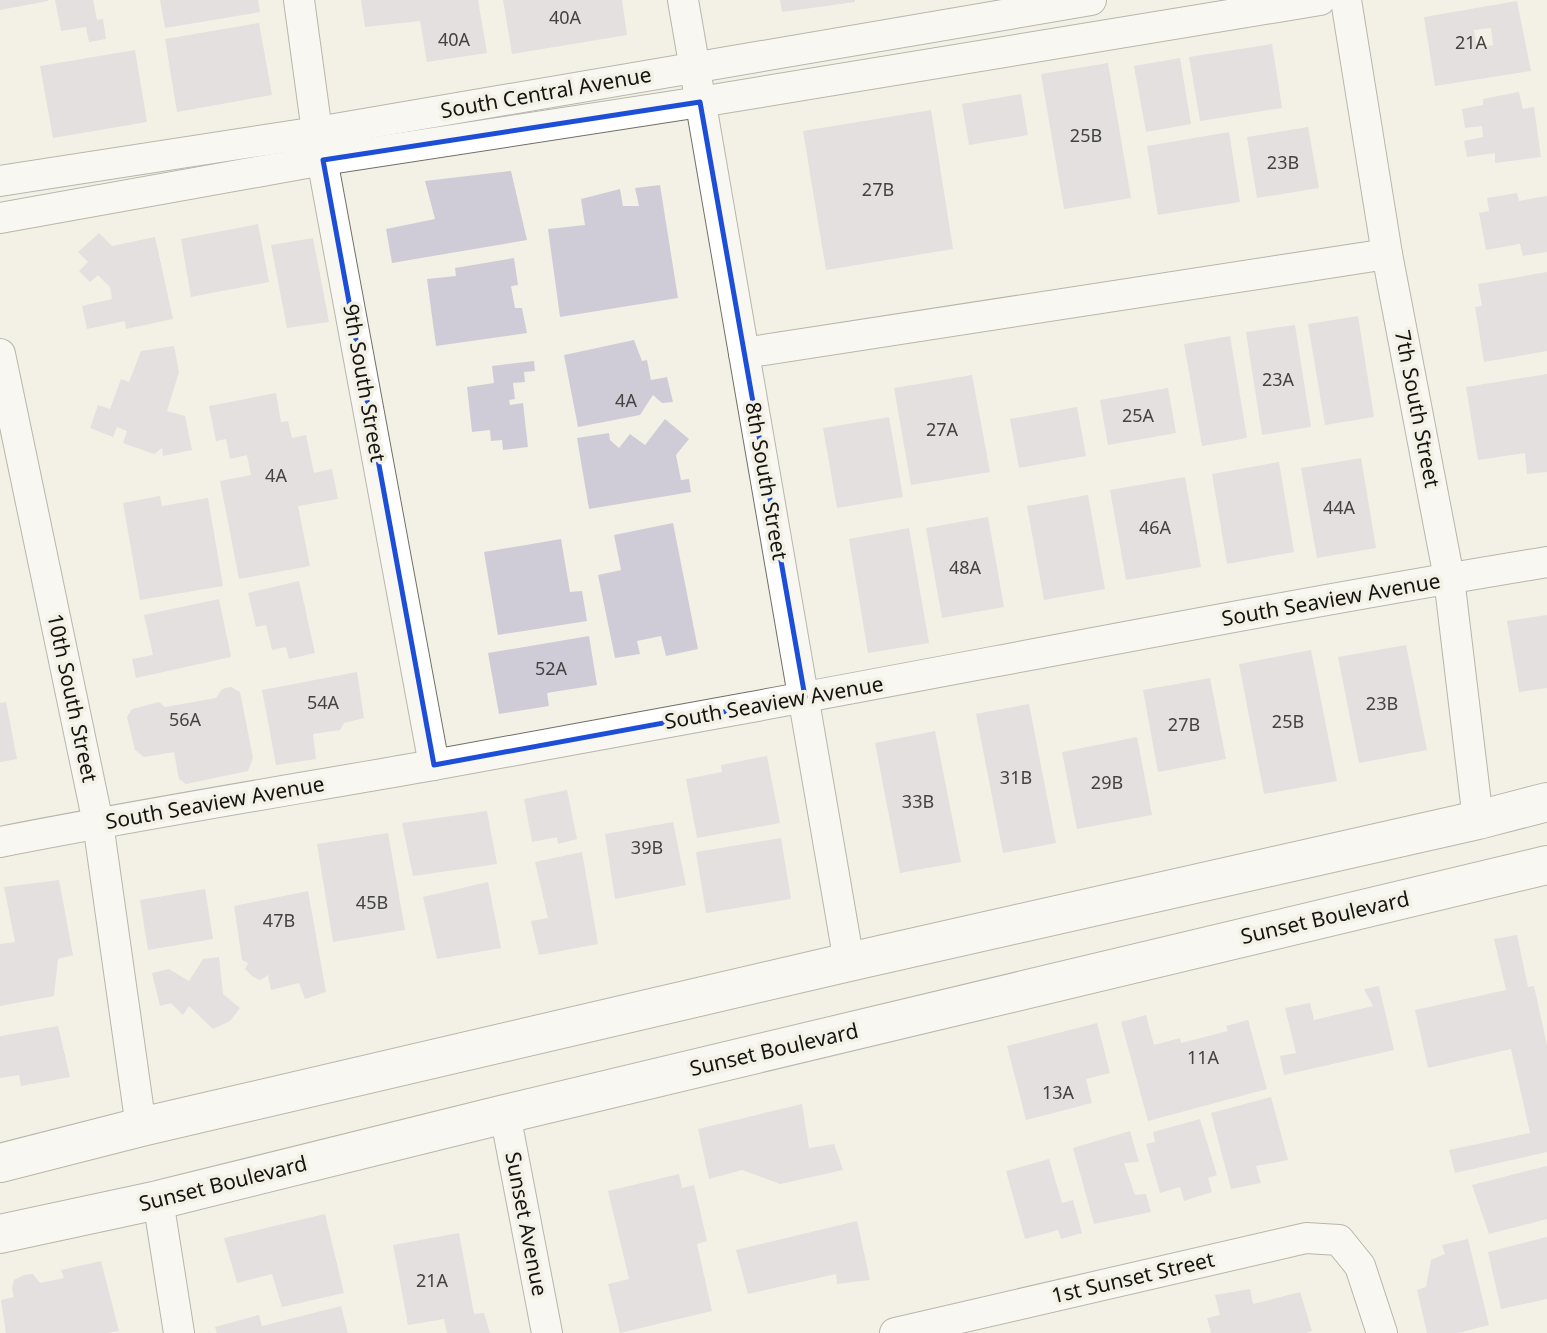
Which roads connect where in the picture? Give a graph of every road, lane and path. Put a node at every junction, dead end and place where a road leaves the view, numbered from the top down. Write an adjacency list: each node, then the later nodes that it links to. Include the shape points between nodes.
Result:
1 (299, 0): 8 (street, 9th South Street)
2 (683, 0): 6 (street, 8th South Street)
3 (1091, 0): 6 (street, South Central Avenue)
4 (1320, 0): 7 (street)
5 (1346, 0): 11 (street, 7th South Street)
6 (695, 68): 7 (street, 8th South Street); 8 (street, South Central Avenue)
7 (700, 102): 8 (street); 12 (street, 8th South Street)
8 (320, 146): 9 (street, South Central Avenue); 10 (street); 17 (street, 9th South Street)
9 (0, 181)
10 (0, 218)
11 (1387, 254): 12 (street); 15 (street, 7th South Street)
12 (744, 353): 16 (street, 8th South Street)
13 (0, 354): 20 (street, 10th South Street)
14 (1547, 562): 15 (street, South Seaview Avenue)
15 (1449, 578): 16 (street, South Seaview Avenue); 19 (street, 7th South Street)
16 (804, 697): 17 (street, South Seaview Avenue); 23 (street, 8th South Street)
17 (434, 765): 20 (street, South Seaview Avenue)
18 (1547, 802): 19 (main road)
19 (1478, 820): 23 (main road)
20 (98, 823): 21 (street, South Seaview Avenue); 25 (street, 10th South Street)
21 (0, 842)
22 (1547, 865): 24 (main road, Sunset Boulevard)
23 (849, 962): 25 (main road)
24 (505, 1114): 27 (main road, Sunset Boulevard); 30 (street, Sunset Avenue)
25 (141, 1127): 26 (main road)
26 (0, 1163)
27 (158, 1200): 28 (main road, Sunset Boulevard); 29 (street)
28 (0, 1234)
29 (179, 1333)
30 (547, 1333)
31 (895, 1333): 32 (street, 1st Sunset Street, via 1306,1238 1339,1240 1360,1266)
32 (1382, 1333)

